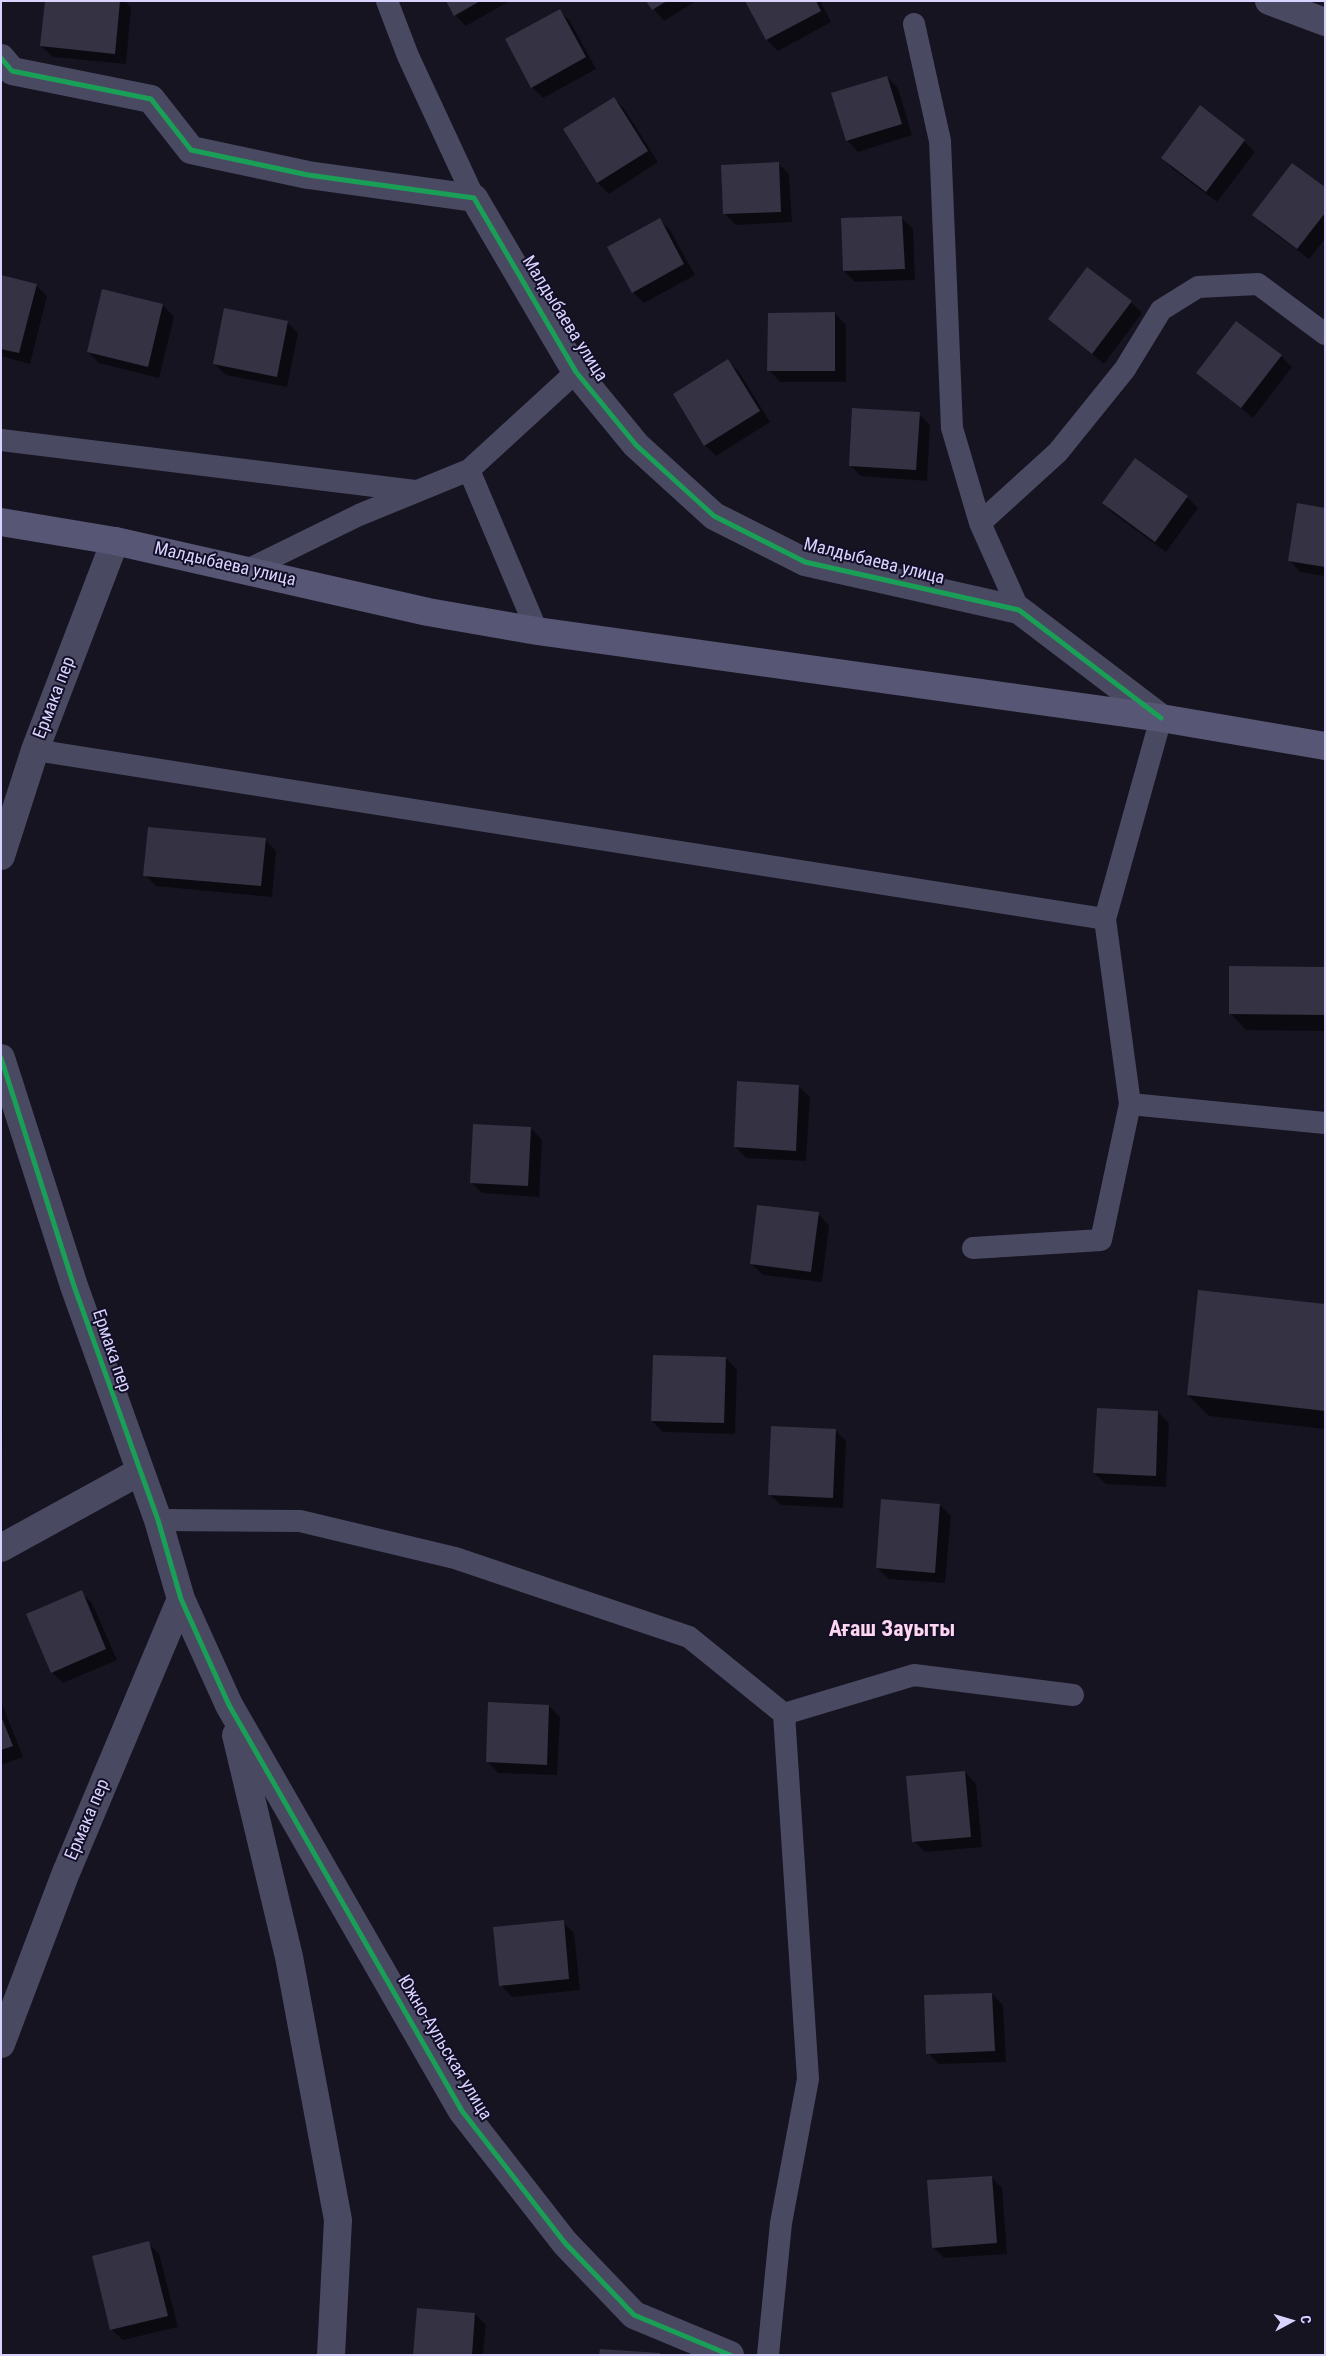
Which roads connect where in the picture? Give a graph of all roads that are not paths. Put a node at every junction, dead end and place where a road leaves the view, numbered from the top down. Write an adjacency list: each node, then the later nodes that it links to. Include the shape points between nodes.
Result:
1 (387, 1): 6 (lane, via 408,56)
2 (1269, 1): 3 (street)
3 (1325, 22)
4 (914, 24): 13 (lane, Малдыбаева улица, via 940,141 952,428)
5 (1, 58): 6 (street, via 12,71 151,99 191,150 308,175)
6 (474, 198): 8 (street, Малдыбаева улица)
7 (1325, 334): 13 (lane, via 1258,284 1198,287 1162,310 1125,369 1058,452)
8 (576, 372): 10 (lane); 16 (street, Малдыбаева улица, via 636,445 714,516 805,562)
9 (1, 440): 11 (lane)
10 (469, 470): 11 (lane); 17 (lane)
11 (415, 491): 15 (lane)
12 (1, 522): 14 (main road, Малдыбаева улица)
13 (980, 523): 16 (lane, Малдыбаева улица)
14 (115, 541): 15 (main road, Малдыбаева улица); 20 (street, Ермака пер)
15 (247, 570): 17 (main road, Малдыбаева улица, via 428,612)
16 (1019, 610): 18 (street, Малдыбаева улица)
17 (537, 631): 18 (main road, Малдыбаева улица)
18 (1161, 718): 19 (main road, Малдыбаева улица); 22 (lane)
19 (1325, 746)
20 (35, 750): 21 (street, Ермака пер); 22 (lane)
21 (1, 856)
22 (1105, 919): 24 (lane)
23 (1, 1058): 27 (street, Ермака пер, via 74,1286)
24 (1130, 1104): 25 (lane); 26 (lane, via 1101,1240)
25 (1325, 1123)
26 (973, 1248)
27 (139, 1472): 28 (street, Ермака пер); 29 (street)
28 (158, 1520): 30 (street, Ермака пер); 33 (lane, via 300,1521 454,1558 689,1637)
29 (1, 1548)
30 (181, 1599): 32 (street, Ермака пер); 34 (street, Ермака пер, via 65,1875)
31 (1073, 1695): 33 (lane, via 914,1675)
32 (229, 1705): 35 (street, via 289,1957 338,2220); 36 (street, Южно-Аульская улица, via 462,2111 564,2244 634,2315)
33 (784, 1714): 37 (lane, via 808,2079 780,2223)
34 (1, 2044)
35 (331, 2355)
36 (730, 2355)
37 (768, 2355)

